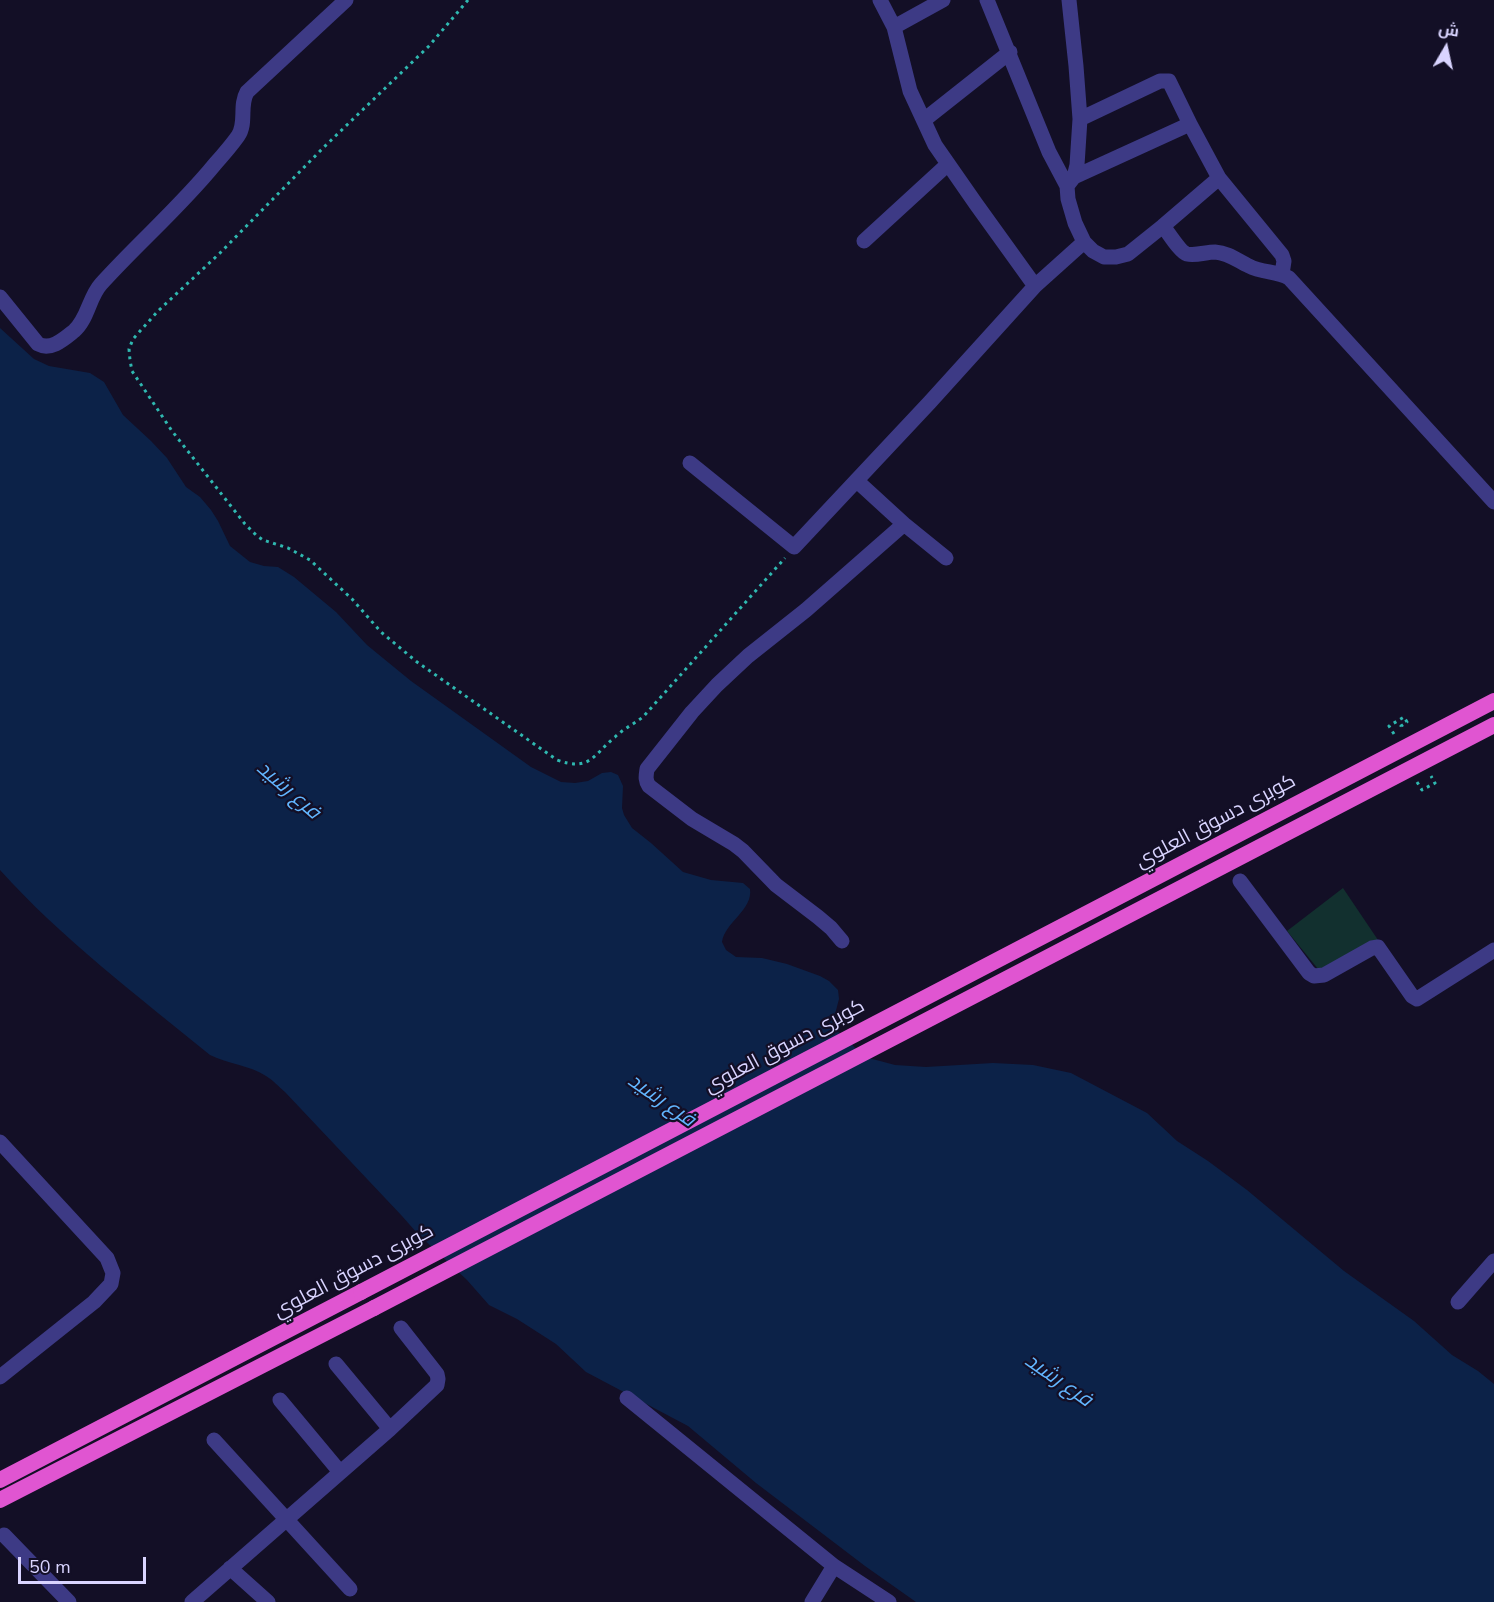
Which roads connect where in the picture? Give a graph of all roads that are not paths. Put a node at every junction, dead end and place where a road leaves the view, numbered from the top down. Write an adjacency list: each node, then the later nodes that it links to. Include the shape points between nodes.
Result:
1 (346, 0): 19 (street, via 247,92 238,135 198,185 100,286 75,330 52,346 42,346)
2 (880, 0): 6 (street)
3 (943, 0): 6 (street)
4 (987, 0): 7 (street)
5 (1069, 0): 8 (street)
6 (894, 27): 9 (street, via 910,91)
7 (1010, 52): 9 (street); 13 (street, via 1049,152)
8 (1080, 119): 10 (street, via 1167,80); 13 (street, via 1079,150)
9 (924, 120): 11 (street)
10 (1190, 124): 12 (street); 13 (street)
11 (948, 164): 15 (street); 18 (street)
12 (1219, 178): 14 (street); 17 (street, via 1282,255)
13 (1070, 181): 16 (street, via 1068,199)
14 (1163, 226): 16 (street, via 1128,254 1116,257 1104,257); 17 (street, via 1187,254 1226,254 1255,268)
15 (864, 241)
16 (1084, 242): 18 (street)
17 (1282, 274): 22 (street)
18 (1035, 286): 21 (street)
19 (0, 297)
20 (690, 463): 21 (street, via 794,547)
21 (857, 481): 23 (street)
22 (1494, 502)
23 (904, 524): 24 (street); 28 (street, via 717,684 646,773 649,786 743,851)
24 (946, 558)
25 (1494, 701): 41 (highway, كوبرى دسوق العلوي, bridge)
26 (1494, 724): 42 (highway, كوبرى دسوق العلوي, bridge)
27 (1240, 881): 29 (street, via 1314,976 1324,975 1378,947 1417,999)
28 (842, 941)
29 (1494, 950)
30 (0, 1142): 35 (street, via 107,1258 113,1273 111,1284 94,1302)
31 (1494, 1261): 32 (street)
32 (1458, 1302)
33 (401, 1328): 38 (street, via 437,1374 438,1383)
34 (336, 1364): 38 (street)
35 (0, 1377)
36 (627, 1398): 45 (street)
37 (280, 1400): 40 (street)
38 (390, 1429): 40 (street)
39 (214, 1440): 43 (street)
40 (340, 1472): 43 (street)
41 (0, 1480)
42 (0, 1500)
43 (287, 1519): 46 (street); 47 (street)
44 (4, 1535): 48 (street)
45 (834, 1566): 51 (street); 52 (street)
46 (230, 1568): 49 (street); 50 (street)
47 (350, 1589)
48 (69, 1602)
49 (192, 1602)
50 (268, 1602)
51 (812, 1602)
52 (889, 1602)

